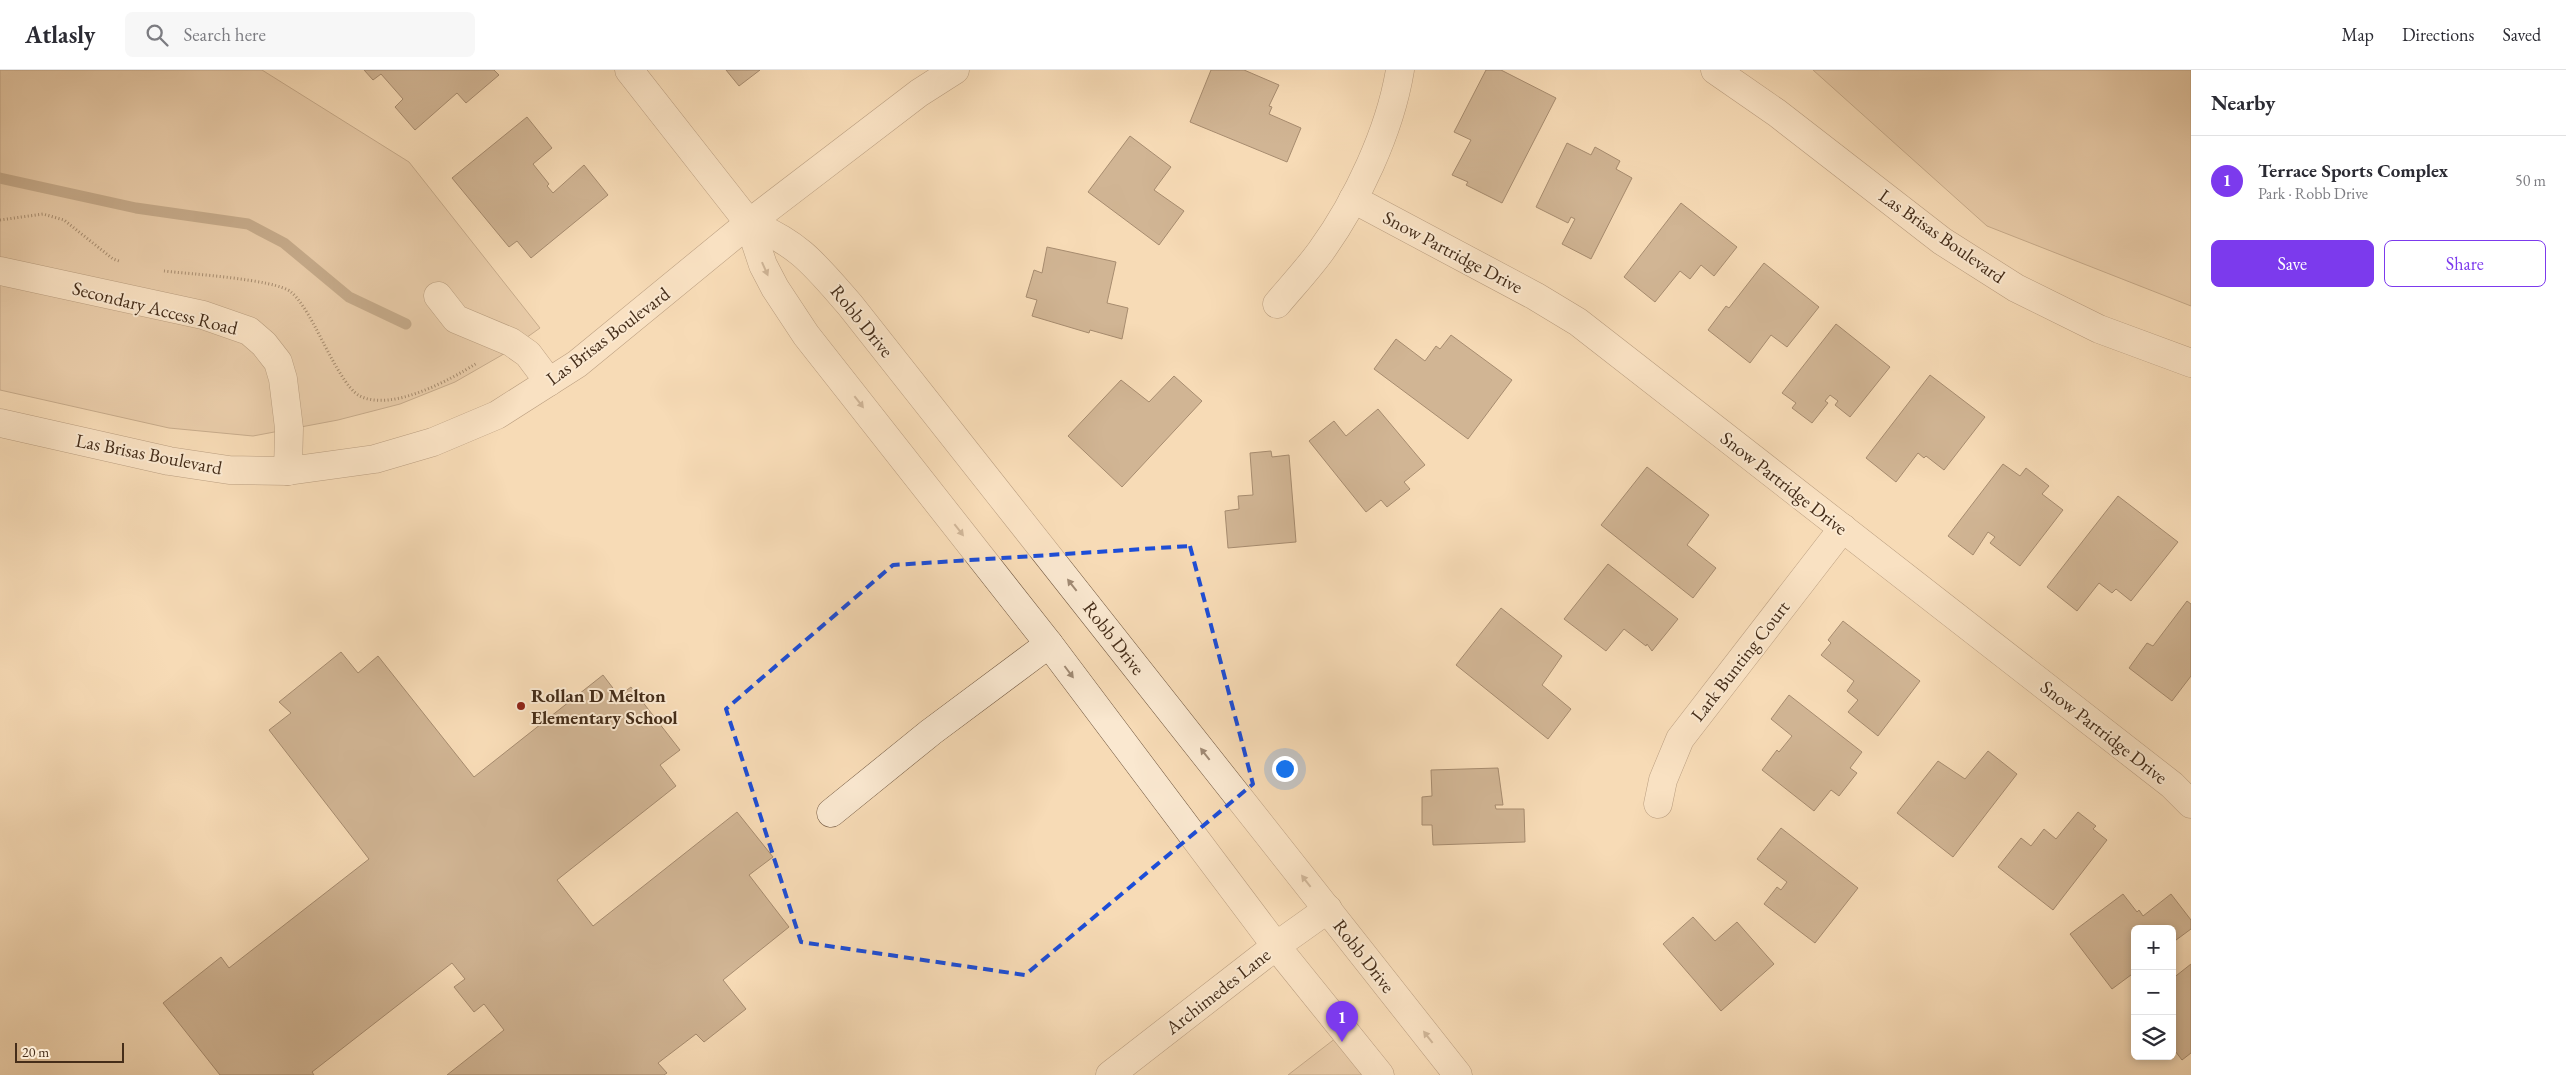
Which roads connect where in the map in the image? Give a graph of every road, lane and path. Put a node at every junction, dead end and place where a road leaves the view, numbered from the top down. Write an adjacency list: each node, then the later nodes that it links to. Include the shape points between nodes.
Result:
1 (629, 70): 6 (street, Robb Drive)
2 (955, 70): 6 (street, Las Brisas Boulevard, via 919,93)
3 (1400, 70): 5 (street, via 1378,144)
4 (1715, 70): 10 (street, Las Brisas Boulevard, via 1777,113 1942,241 2016,288 2099,330)
5 (1353, 199): 9 (street, via 1321,251); 14 (street, Snow Partridge Drive, via 1578,322)
6 (749, 223): 11 (street, Las Brisas Boulevard, via 577,364); 15 (street, Robb Drive, one-way to 15, via 770,279 806,335); 19 (street, Robb Drive, one-way to 6, via 850,305 810,259 792,244)
7 (0, 271): 13 (street, Secondary Access Road, via 203,315 249,331 278,362 283,379 289,428)
8 (438, 296): 11 (street, via 456,319 511,342 528,354)
9 (1278, 304)
10 (2191, 363)
11 (549, 382): 13 (street, Las Brisas Boulevard, via 497,414 433,442 375,459)
12 (0, 423): 13 (street, Las Brisas Boulevard, via 169,462 229,470)
13 (288, 471)
14 (1843, 528): 16 (street, Lark Bunting Court, via 1680,739 1663,780); 17 (street, Snow Partridge Drive, via 2172,785)
15 (1049, 644): 18 (street, via 931,732); 20 (street, Robb Drive, one-way to 20)
16 (1658, 804)
17 (2191, 804)
18 (831, 813)
19 (1328, 910): 20 (street, Archimedes Lane); 23 (street, Robb Drive, one-way to 19)
20 (1276, 946): 21 (street, Archimedes Lane); 22 (street, Robb Drive)
21 (1110, 1075)
22 (1380, 1075)
23 (1458, 1075)

